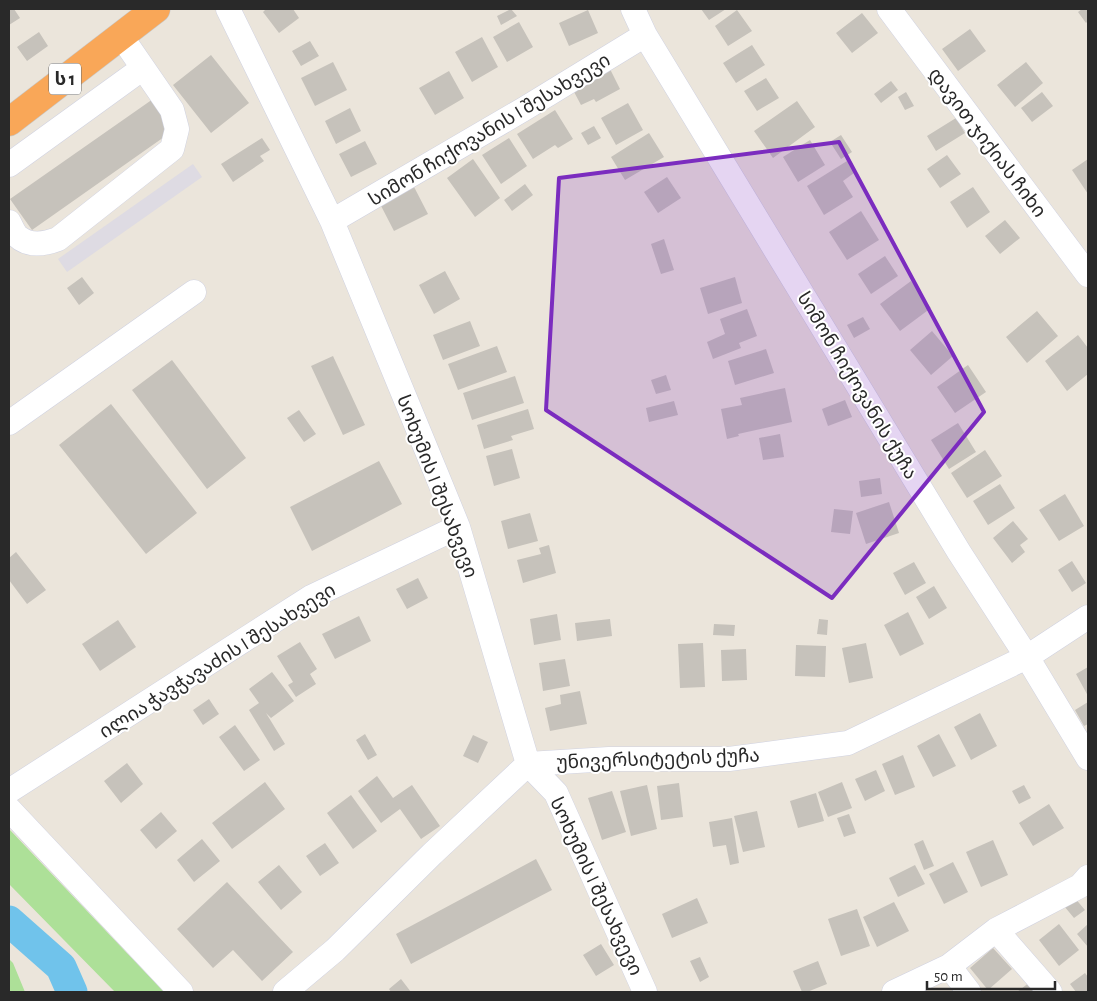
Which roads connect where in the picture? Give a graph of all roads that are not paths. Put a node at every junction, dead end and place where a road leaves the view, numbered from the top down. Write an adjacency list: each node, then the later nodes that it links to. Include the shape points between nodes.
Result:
1 (156, 9): 6 (highway, ს 1)
2 (228, 9): 10 (street, სოხუმის I შესახვევი)
3 (633, 9): 5 (street, სიმონ ჩიქოვანის ქუჩა)
4 (889, 9): 12 (street, დავით ჯიქიას ჩიხი)
5 (645, 35): 10 (street, სიმონ ჩიქოვანის I შესახვევი); 17 (street, სიმონ ჩიქოვანის ქუჩა, via 954,544)
6 (121, 36): 7 (street); 8 (highway, ს 1)
7 (144, 68): 9 (street); 11 (street, via 172,110 177,130 172,149 58,239 45,244 30,243 17,236)
8 (9, 122)
9 (9, 165)
10 (332, 221): 15 (street, სოხუმის I შესახვევი)
11 (9, 222)
12 (1088, 275)
13 (194, 292): 14 (street)
14 (9, 423)
15 (458, 527): 19 (street, სოხუმის I შესახვევი); 20 (street, ილია ჭავჭავაძის I შესახვევი, via 311,597)
16 (1088, 617): 17 (street, უნივერსიტეტის ქუჩა)
17 (1027, 657): 18 (street, სიმონ ჩიქოვანის ქუჩა); 19 (street, უნივერსიტეტის ქუჩა, via 848,743 729,759 609,759)
18 (1088, 758)
19 (528, 764): 26 (street, უნივერსიტეტის ქუჩა, via 335,950); 27 (street, სოხუმის I შესახვევი, via 556,793)
20 (9, 791)
21 (9, 809): 25 (street)
22 (1086, 886): 23 (street)
23 (996, 930): 24 (street); 30 (street)
24 (949, 966): 28 (street); 29 (street)
25 (181, 992)
26 (285, 992)
27 (646, 992)
28 (894, 992)
29 (968, 992)
30 (1050, 992)

